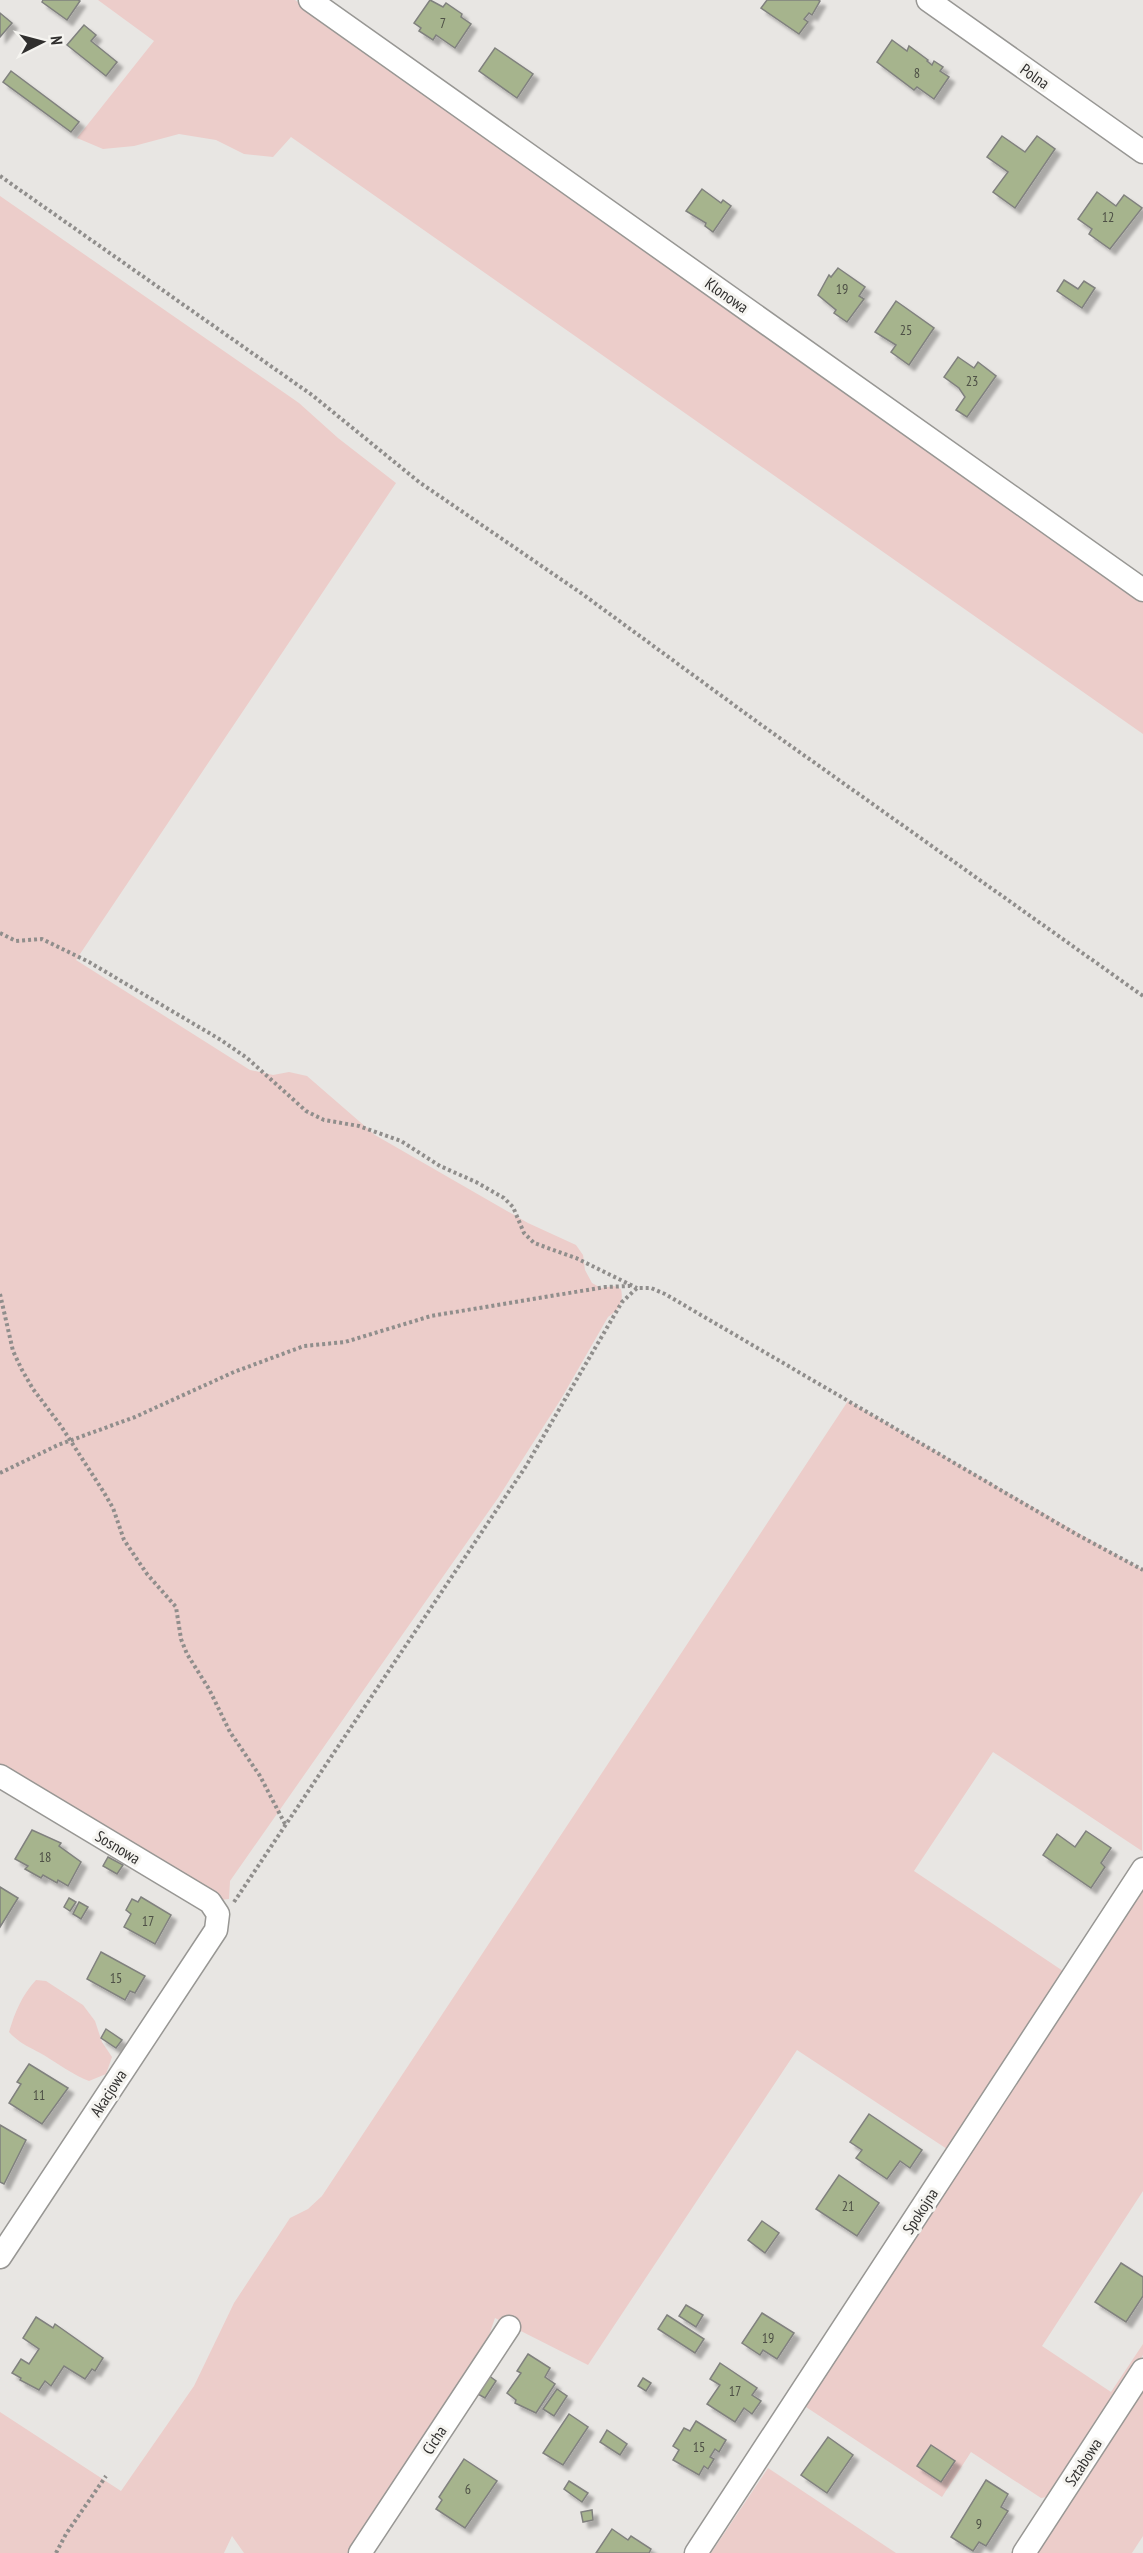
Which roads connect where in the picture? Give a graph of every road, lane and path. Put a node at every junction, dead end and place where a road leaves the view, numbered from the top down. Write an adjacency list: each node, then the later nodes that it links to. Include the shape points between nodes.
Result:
1 (310, 0): 5 (street, Klonowa)
2 (928, 0): 3 (street, Polna)
3 (1143, 153)
4 (0, 176): 7 (path, via 312,395 419,482 581,593)
5 (1143, 590)
6 (0, 933): 8 (path, via 16,941 42,939 73,953 221,1040 306,1111 324,1120 375,1130 476,1182 513,1207 524,1233 534,1243 576,1258)
7 (1143, 996)
8 (637, 1288): 10 (path, via 604,1287 431,1316 345,1342 304,1346); 12 (path, via 665,1294); 14 (path, via 622,1302 526,1467)
9 (0, 1294): 10 (path, via 13,1351 33,1389)
10 (70, 1441): 11 (path); 14 (path, via 113,1508 124,1540 176,1607 187,1654)
11 (0, 1473)
12 (1143, 1570)
13 (3, 1786): 16 (street, Sosnowa, via 210,1902 218,1914)
14 (285, 1825): 16 (path)
15 (1143, 1869): 23 (street, Spokojna)
16 (216, 1930): 17 (street, Akacjowa)
17 (0, 2257)
18 (509, 2327): 22 (street, Cicha)
19 (1143, 2370): 24 (street, Sztabowa)
20 (106, 2476): 21 (path)
21 (56, 2553)
22 (360, 2553)
23 (696, 2553)
24 (1024, 2553)

